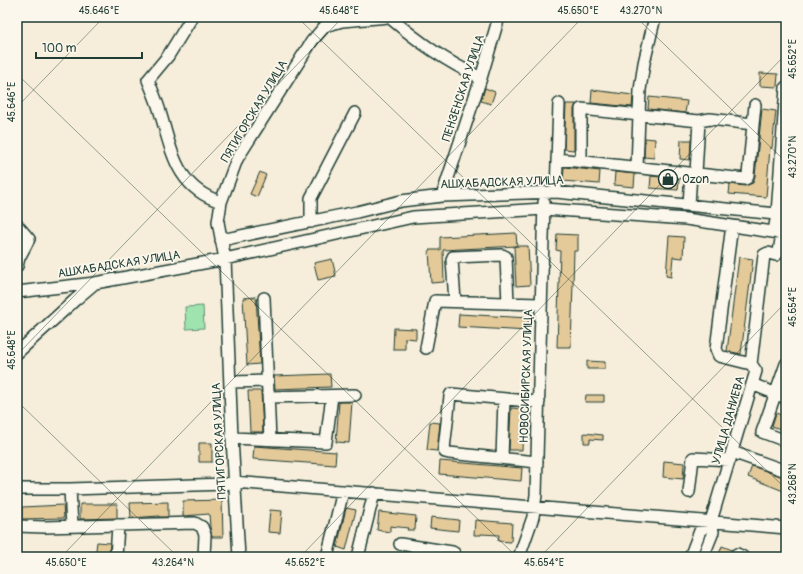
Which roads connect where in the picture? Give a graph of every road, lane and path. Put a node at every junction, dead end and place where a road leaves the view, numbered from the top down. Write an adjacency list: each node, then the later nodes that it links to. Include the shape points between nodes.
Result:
1 (192, 17): 19 (street, via 168,56 148,80 180,172 192,186 208,198)
2 (499, 17): 4 (street, ПЕНЗЕНСКАЯ УЛИЦА)
3 (655, 17): 9 (street, via 644,63)
4 (481, 78): 18 (street, ПЕНЗЕНСКАЯ УЛИЦА); 19 (street, ПЯТИГОРСКАЯ УЛИЦА, via 437,55 389,18 342,21 325,26 312,41 237,159)
5 (786, 87): 22 (street)
6 (559, 104): 12 (street)
7 (755, 105): 11 (street)
8 (355, 113): 23 (street, via 311,198)
9 (640, 116): 10 (street); 13 (street, via 581,109); 14 (street)
10 (699, 121): 11 (street, via 710,119); 15 (street)
11 (753, 124): 15 (street, via 747,178)
12 (557, 159): 13 (street); 16 (street)
13 (581, 162): 14 (street)
14 (637, 168): 15 (street)
15 (693, 173): 20 (street)
16 (556, 192): 17 (street, АШХАБАДСКАЯ УЛИЦА); 20 (street, АШХАБАДСКАЯ УЛИЦА)
17 (544, 193): 18 (street, АШХАБАДСКАЯ УЛИЦА); 21 (street, НОВОСИБИРСКАЯ УЛИЦА)
18 (442, 196): 23 (street, АШХАБАДСКАЯ УЛИЦА, via 401,201)
19 (221, 202): 27 (street, ПЯТИГОРСКАЯ УЛИЦА, via 218,222)
20 (689, 205): 22 (street, АШХАБАДСКАЯ УЛИЦА)
21 (544, 209): 26 (street, АШХАБАДСКАЯ УЛИЦА, via 686,219); 28 (street, АШХАБАДСКАЯ УЛИЦА, via 413,217); 36 (street, НОВОСИБИРСКАЯ УЛИЦА)
22 (781, 215): 26 (street)
23 (311, 222): 27 (street, АШХАБАДСКАЯ УЛИЦА)
24 (17, 225): 29 (street, via 29,239)
25 (731, 233): 39 (street, УЛИЦА ДАНИЕВА, via 716,349 719,356)
26 (781, 233): 39 (street, via 779,252 764,256)
27 (221, 240): 28 (street, ПЯТИГОРСКАЯ УЛИЦА)
28 (225, 259): 31 (street, АШХАБАДСКАЯ УЛИЦА); 42 (street, ПЯТИГОРСКАЯ УЛИЦА)
29 (17, 266)
30 (17, 281): 32 (street)
31 (95, 284): 32 (street, АШХАБАДСКАЯ УЛИЦА); 38 (street)
32 (21, 291)
33 (264, 298): 41 (street)
34 (455, 301): 35 (street); 35 (street, via 453,257 502,255 506,256); 37 (street, via 435,301)
35 (508, 303): 36 (street)
36 (541, 304): 49 (street, НОВОСИБИРСКАЯ УЛИЦА)
37 (426, 348)
38 (17, 353)
39 (751, 364): 43 (street, УЛИЦА ДАНИЕВА, via 756,371)
40 (786, 364): 46 (street)
41 (268, 381): 42 (street); 47 (street)
42 (230, 382): 50 (street, ПЯТИГОРСКАЯ УЛИЦА)
43 (752, 384): 46 (street); 53 (street, УЛИЦА ДАНИЕВА)
44 (355, 395): 45 (street)
45 (332, 396): 47 (street); 51 (street, via 326,442)
46 (781, 396): 52 (street, via 762,432)
47 (268, 397): 51 (street)
48 (504, 399): 49 (street); 54 (street); 54 (street, via 451,394 444,449 449,453)
49 (539, 402): 55 (street, НОВОСИБИРСКАЯ УЛИЦА)
50 (232, 438): 51 (street); 57 (street, ПЯТИГОРСКАЯ УЛИЦА)
51 (270, 440)
52 (786, 441)
53 (731, 456): 56 (street); 61 (street, via 693,458); 64 (street, УЛИЦА ДАНИЕВА)
54 (502, 458): 55 (street)
55 (537, 462): 63 (street, НОВОСИБИРСКАЯ УЛИЦА)
56 (786, 471)
57 (234, 482): 59 (street); 60 (street); 72 (street, ПЯТИГОРСКАЯ УЛИЦА)
58 (17, 489): 59 (street)
59 (70, 489): 67 (street)
60 (343, 491): 62 (street); 73 (street)
61 (689, 492)
62 (374, 493): 63 (street); 74 (street)
63 (536, 507): 64 (street); 76 (street, НОВОСИБИРСКАЯ УЛИЦА)
64 (711, 521): 68 (street); 77 (street, УЛИЦА ДАНИЕВА, via 700,531); 78 (street, УЛИЦА ДАНИЕВА, via 713,532)
65 (118, 525): 67 (street); 70 (street); 71 (street, via 194,523 202,527 205,535)
66 (17, 526): 67 (street)
67 (72, 526)
68 (786, 528)
69 (400, 544): 75 (street, via 452,552)
70 (116, 557)
71 (204, 557)
72 (239, 557)
73 (327, 557)
74 (358, 557)
75 (456, 557)
76 (519, 557)
77 (690, 557)
78 (702, 557)
79 (736, 557): 80 (street, via 737,554)
80 (743, 557)

